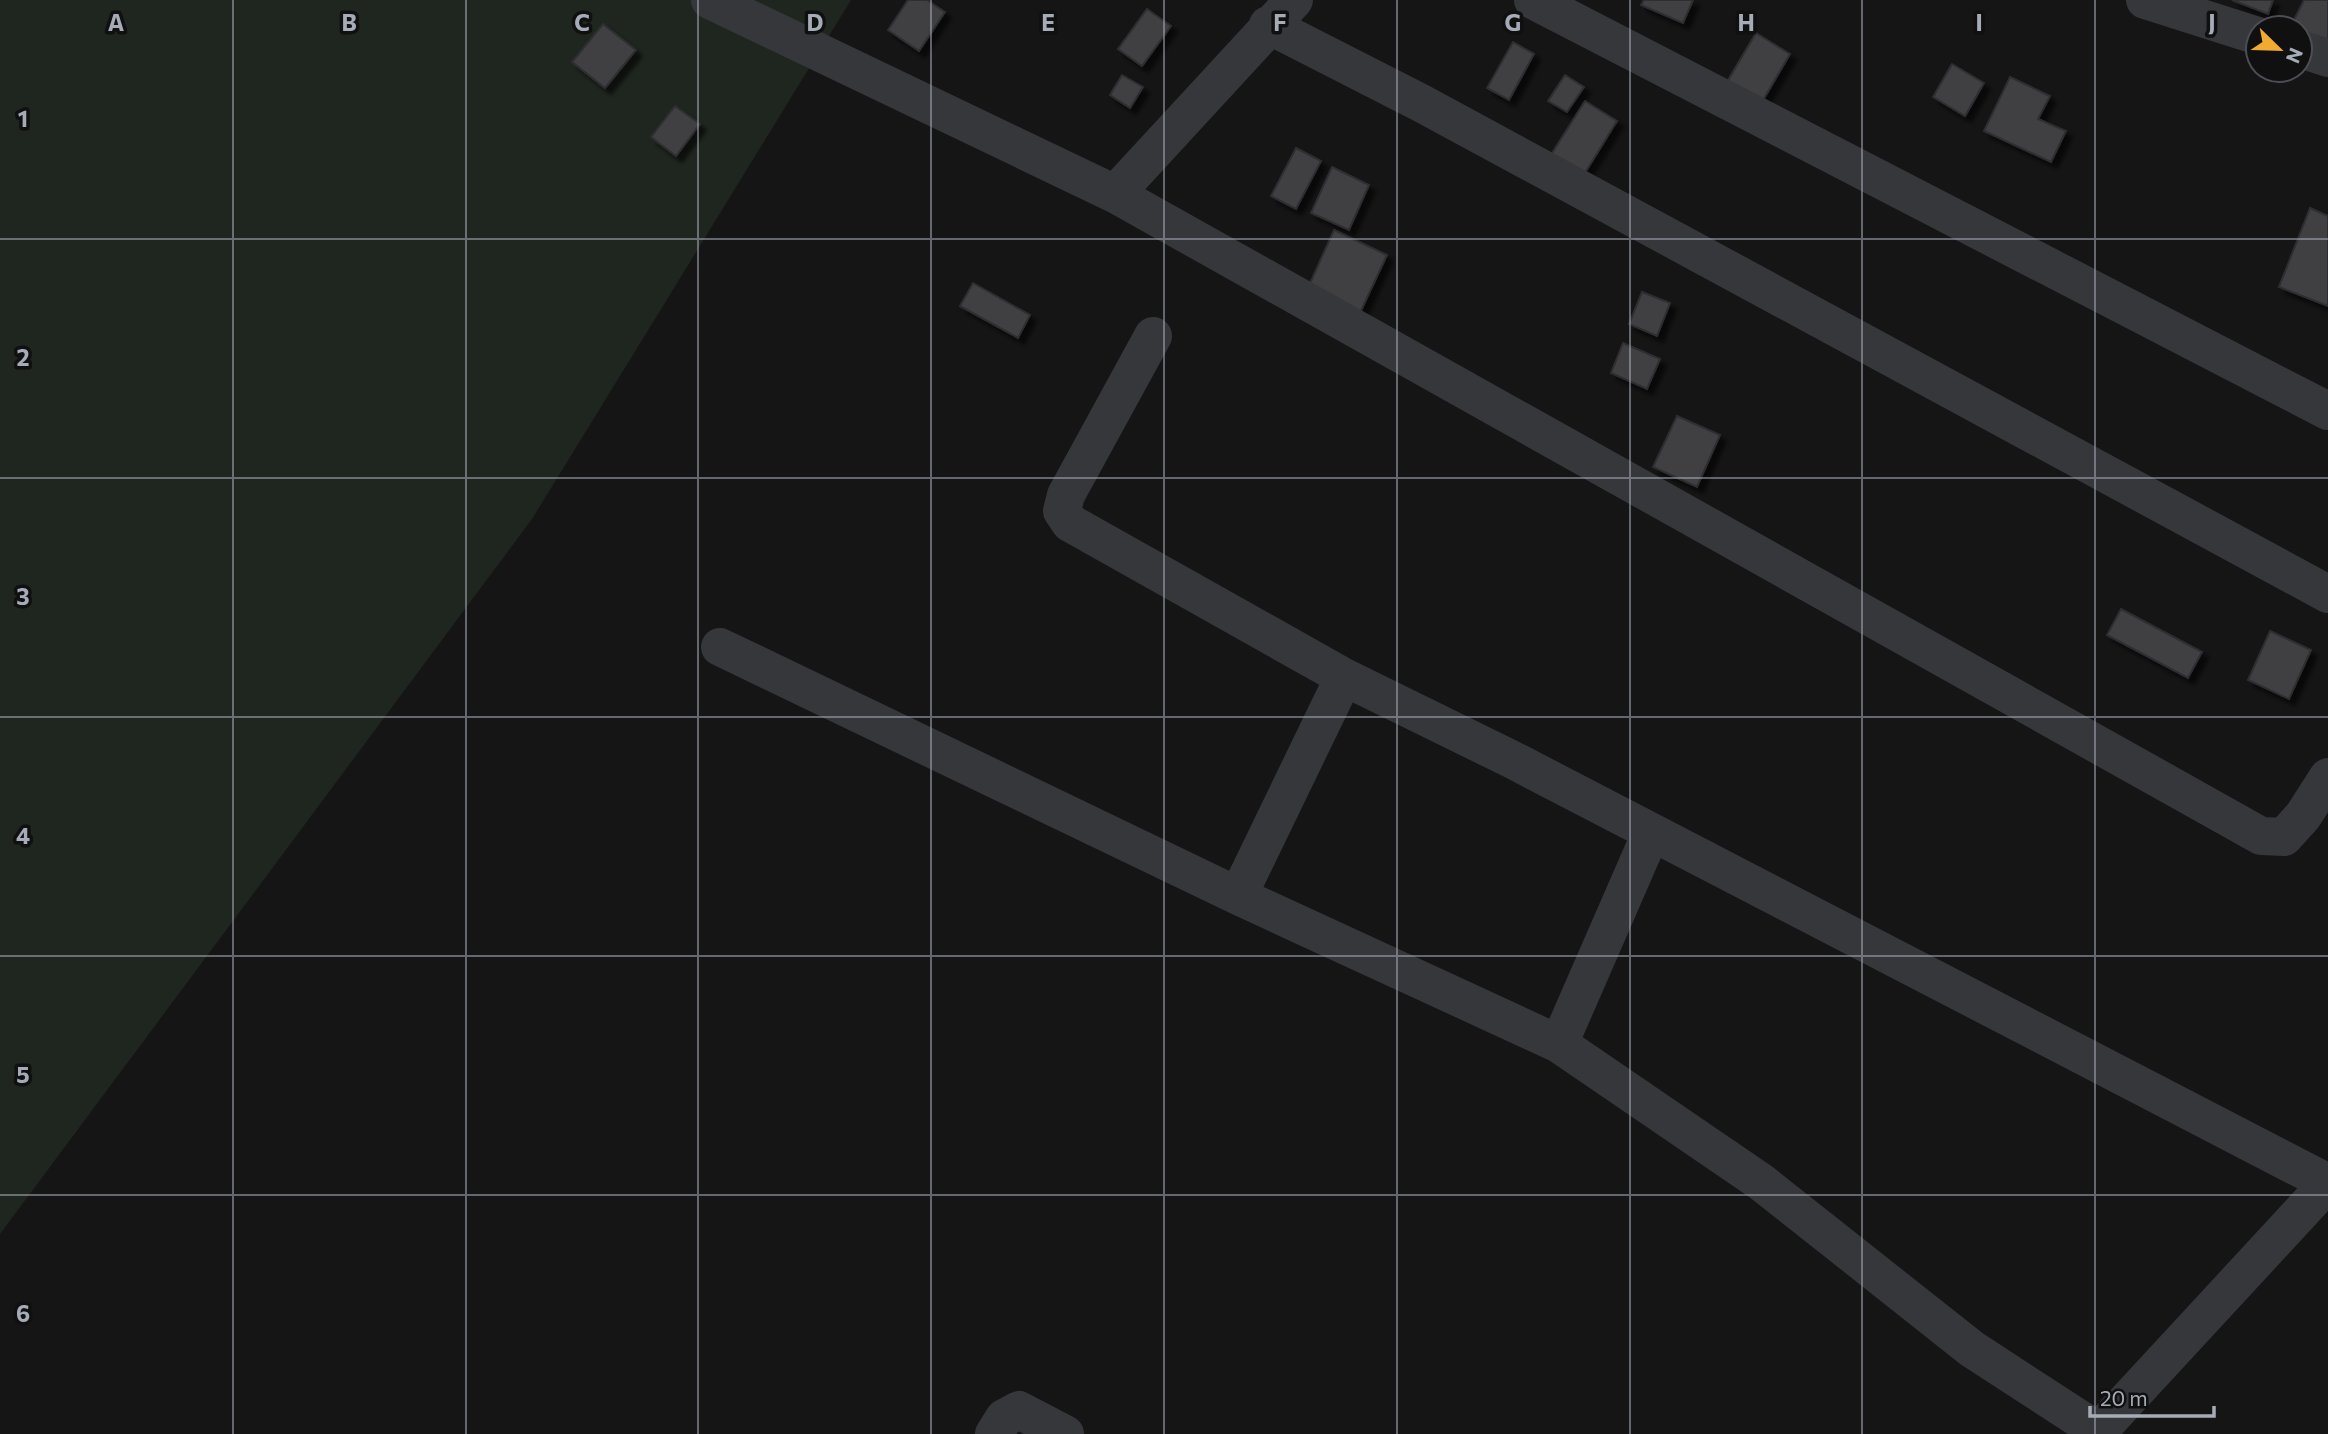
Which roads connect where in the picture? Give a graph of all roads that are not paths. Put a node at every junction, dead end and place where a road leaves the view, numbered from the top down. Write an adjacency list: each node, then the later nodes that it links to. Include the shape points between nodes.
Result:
1 (710, 0): 6 (street)
2 (1533, 0): 8 (street)
3 (2145, 0): 5 (street)
4 (1281, 13): 6 (street); 9 (street, via 1421,103)
5 (2244, 32)
6 (1115, 194): 12 (street, via 2261,836 2284,837)
7 (1153, 336): 11 (street, via 1066,495 1062,511 1085,534)
8 (2328, 411)
9 (2328, 594)
10 (720, 647): 14 (street)
11 (1344, 677): 13 (street); 14 (street)
12 (2328, 777)
13 (1651, 833): 15 (street); 16 (street, via 2328,1183)
14 (1238, 897): 15 (street)
15 (1559, 1044): 16 (street, via 1761,1181 1972,1349)
16 (2097, 1433)
17 (994, 1434): 18 (street, via 1004,1418 1019,1410)
18 (1065, 1434)

